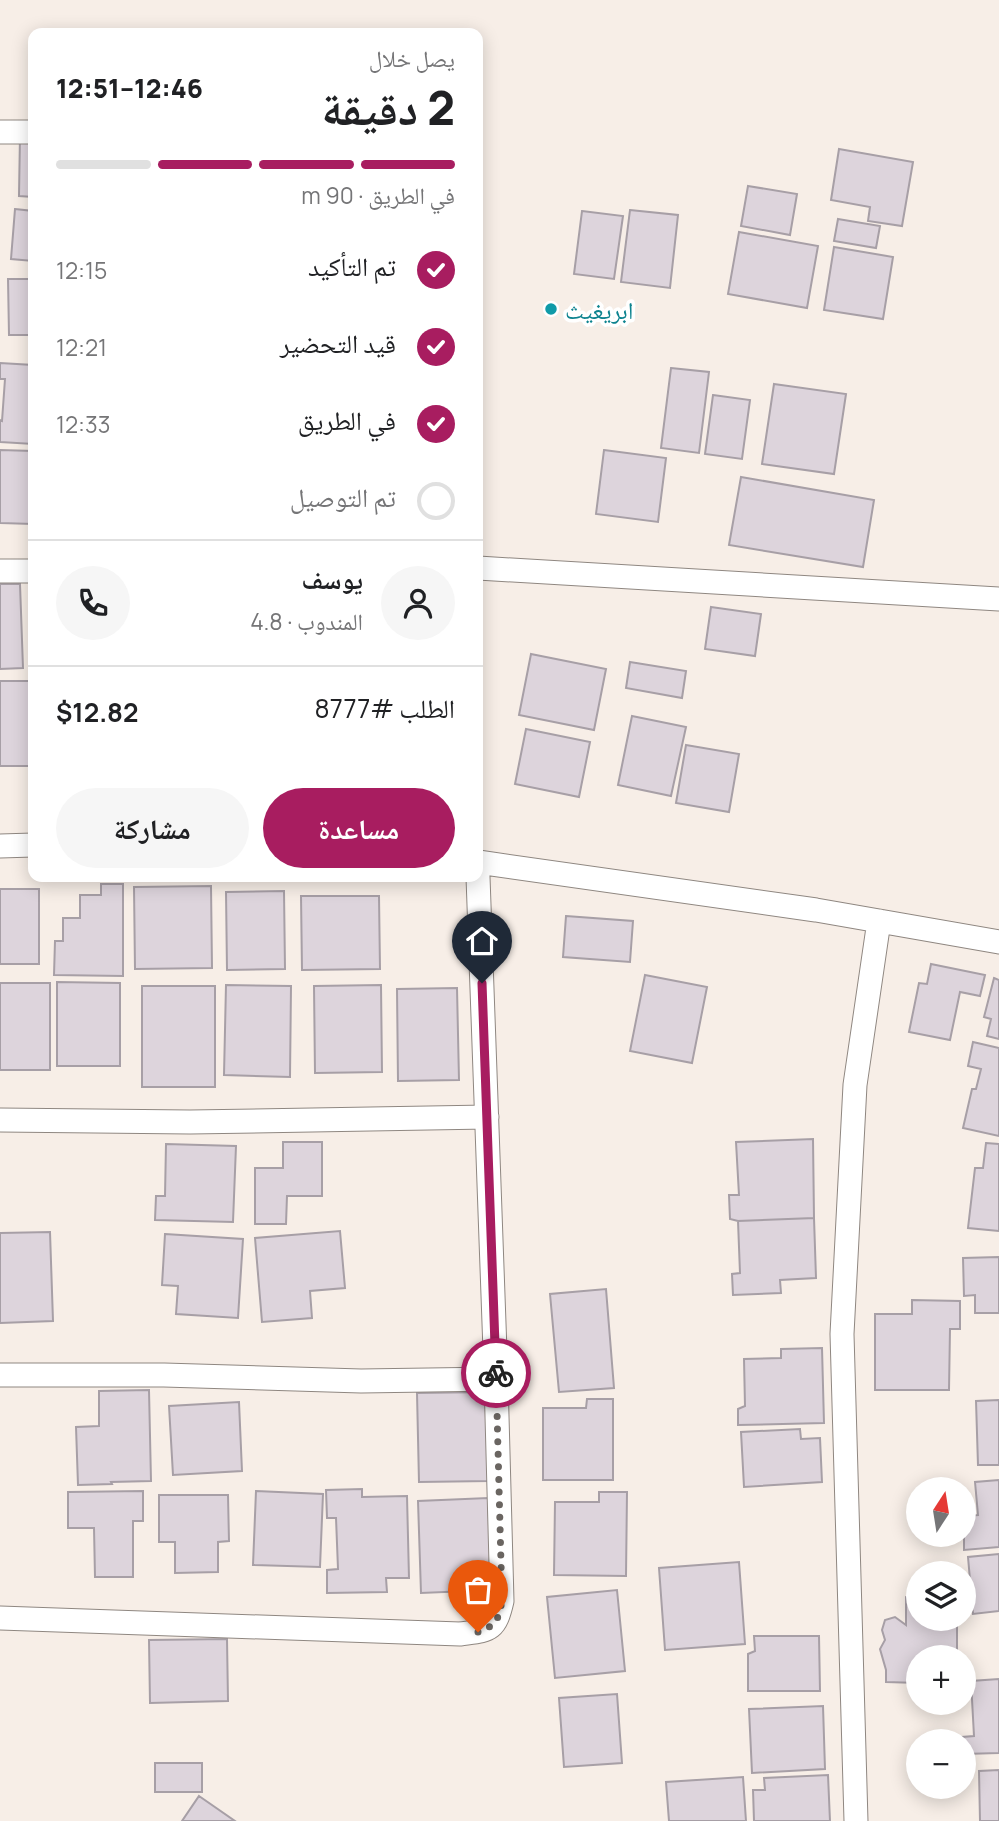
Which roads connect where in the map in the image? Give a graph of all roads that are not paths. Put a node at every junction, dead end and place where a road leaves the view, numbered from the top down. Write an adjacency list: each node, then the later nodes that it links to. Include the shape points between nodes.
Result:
1 (0, 132): 2 (street)
2 (28, 132)
3 (483, 568): 6 (street)
4 (0, 571): 5 (street)
5 (28, 572)
6 (999, 599)
7 (28, 845): 8 (street)
8 (0, 846)
9 (483, 863): 11 (street)
10 (478, 882): 13 (street)
11 (879, 921): 12 (street); 18 (street, via 855,1085 842,1334)
12 (999, 942)
13 (487, 1117): 14 (street); 16 (street)
14 (0, 1120)
15 (0, 1375): 16 (street)
16 (496, 1379): 17 (street, via 502,1601 491,1627 460,1634)
17 (0, 1618)
18 (856, 1821)

